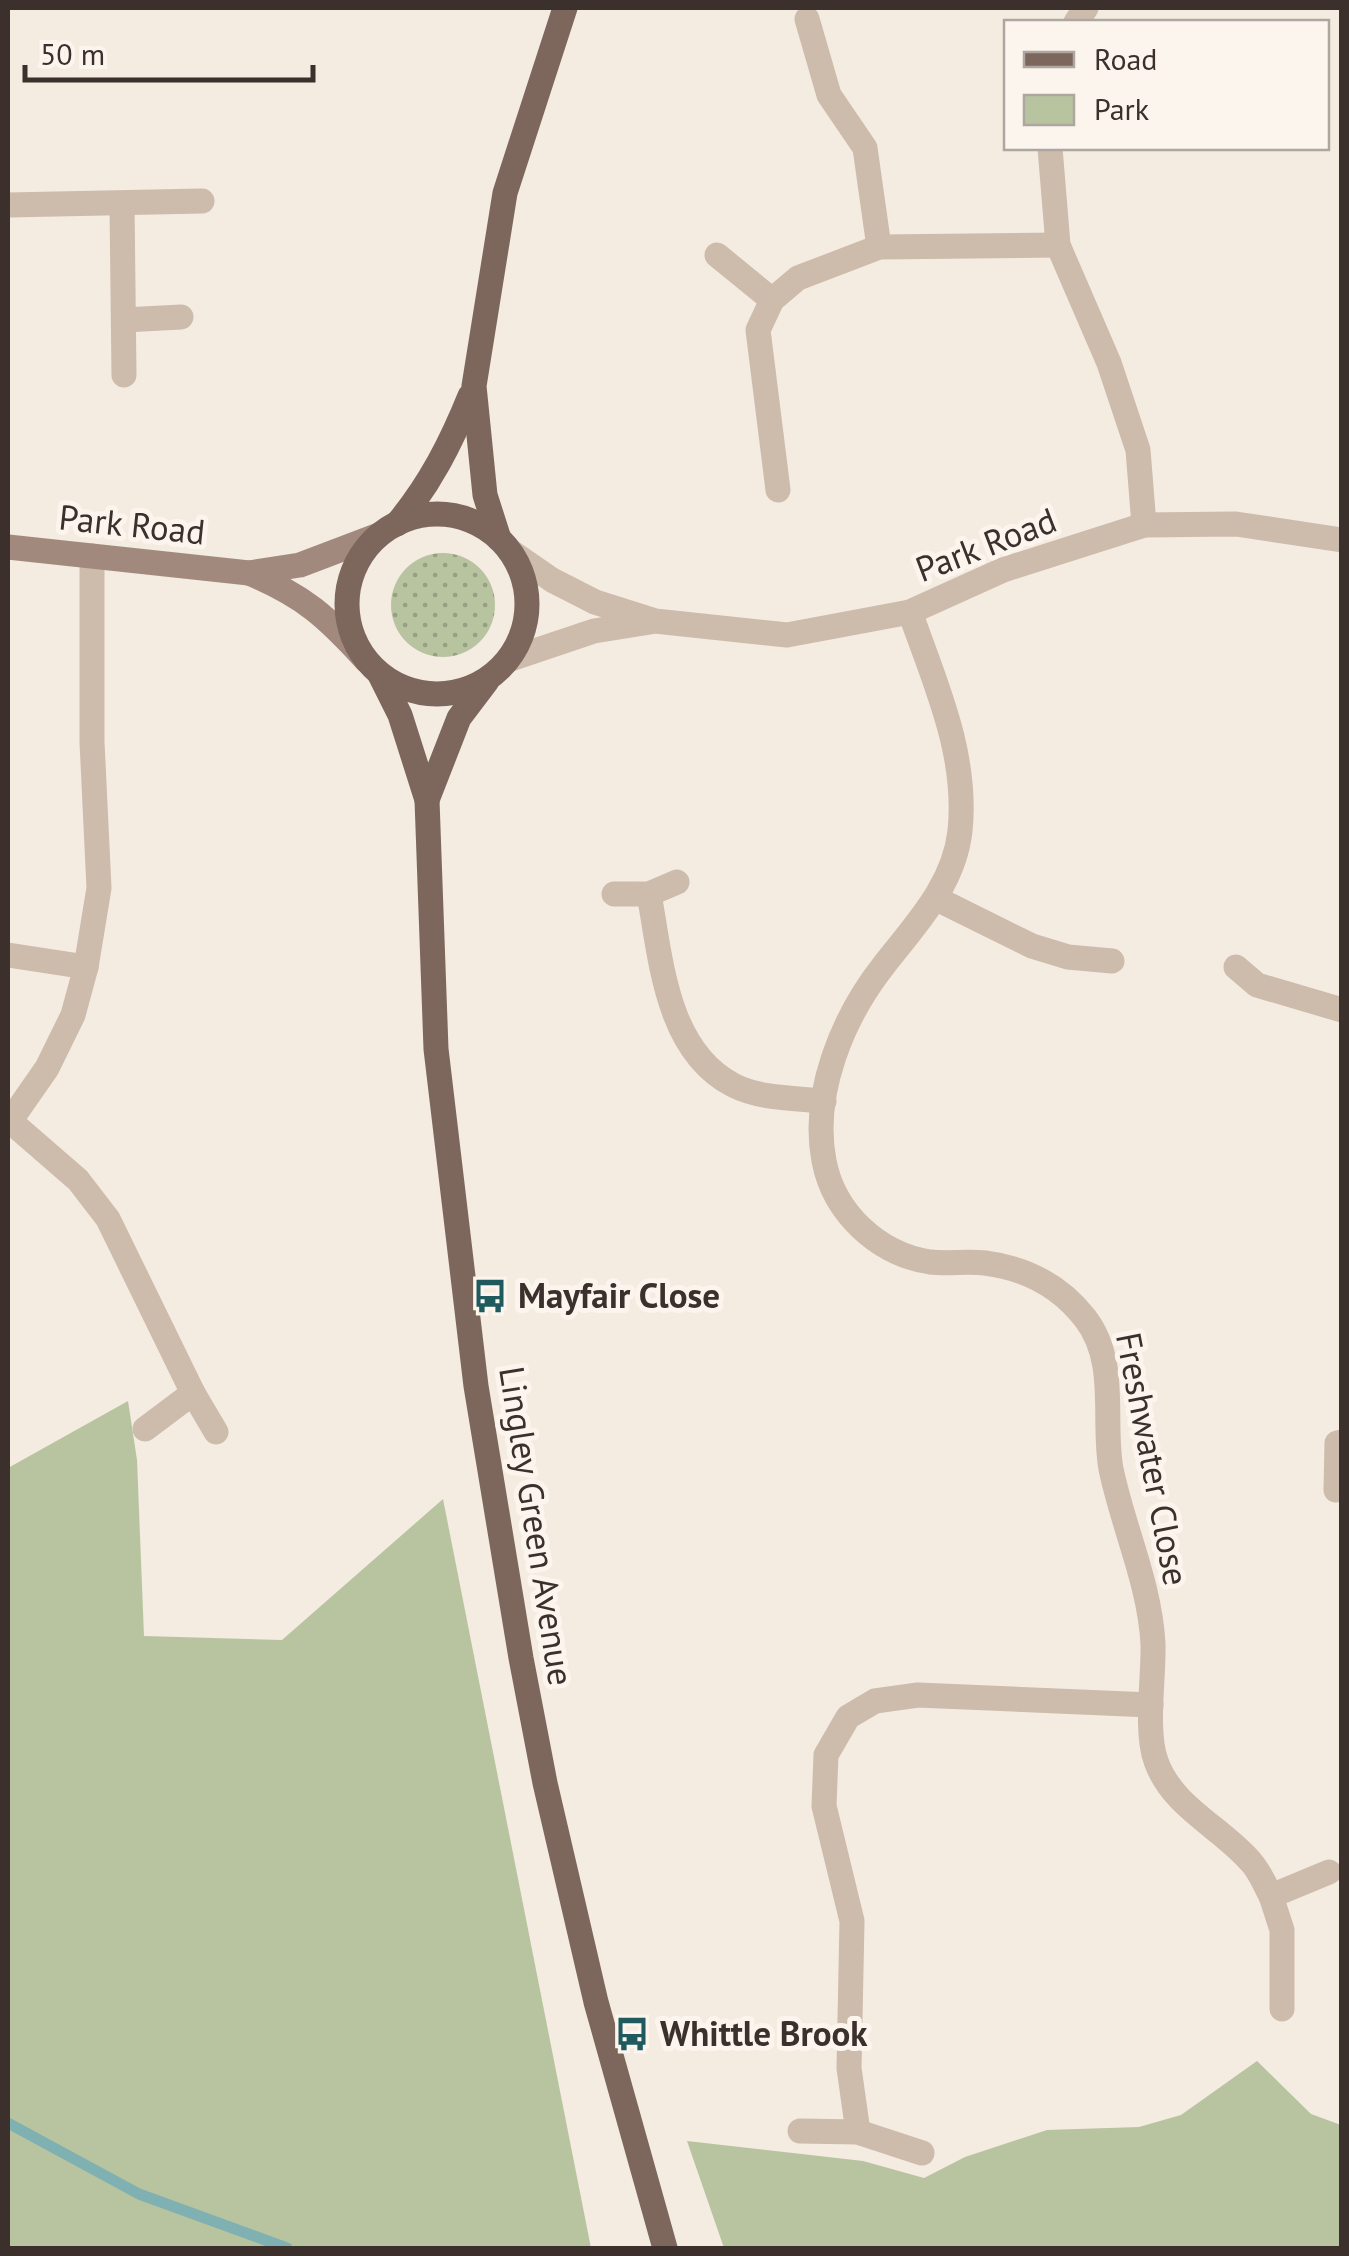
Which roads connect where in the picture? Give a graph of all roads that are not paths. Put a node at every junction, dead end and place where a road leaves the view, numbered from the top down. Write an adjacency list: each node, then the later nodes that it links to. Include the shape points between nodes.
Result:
1 (565, 8): 14 (main road, via 505,193)
2 (807, 19): 8 (street, via 829,95 865,148)
3 (1050, 150): 7 (street)
4 (202, 200): 5 (street)
5 (122, 204): 6 (street); 12 (street)
6 (8, 205)
7 (1058, 245): 8 (street); 16 (street, via 1138,450)
8 (879, 247): 10 (street, via 798,278)
9 (716, 255): 10 (street)
10 (772, 300): 15 (street, via 758,330)
11 (181, 317): 12 (street)
12 (124, 320): 13 (street)
13 (124, 375)
14 (474, 386): 17 (main road, via 426,490); 19 (main road, via 486,495)
15 (778, 490)
16 (1144, 525): 18 (street, Park Road, via 1236,524); 23 (street, Park Road, via 1003,570)
17 (388, 529): 19 (main road, via 423,515 450,516 476,523); 22 (street, Park Road, via 300,565); 25 (main road, via 361,556 350,581 353,636)
18 (1342, 540)
19 (505, 545): 24 (street, Park Road, via 552,580); 26 (main road, via 524,577 528,606 522,635)
20 (8, 548): 21 (street, Park Road)
21 (92, 556): 22 (street, Park Road); 34 (street, via 100,888)
22 (249, 573): 25 (street, Park Road, via 291,591 328,618)
23 (910, 612): 24 (street, Park Road, via 787,635); 31 (street, Freshwater Close, via 952,728 961,783 960,835)
24 (655, 621): 26 (street, Park Road, via 594,631)
25 (373, 667): 26 (main road, via 405,688 434,694 464,690); 27 (main road, Lingley Green Avenue, via 400,715)
26 (499, 668): 27 (main road, Lingley Green Avenue, via 460,718)
27 (427, 800): 51 (main road, Lingley Green Avenue, via 436,1049 505,1561 545,1783 591,1984)
28 (677, 882): 30 (street)
29 (614, 894): 30 (street)
30 (650, 894): 37 (street, via 683,1034 707,1066 764,1095)
31 (937, 899): 33 (street, via 1032,946 1068,958); 37 (street, Freshwater Close, via 854,1008)
32 (8, 955): 34 (street)
33 (1112, 960)
34 (86, 967): 38 (street, via 74,1016)
35 (1236, 967): 36 (street, via 1257,985)
36 (1342, 1010)
37 (824, 1101): 44 (street, Freshwater Close, via 821,1130 831,1185 875,1241 931,1262 1018,1270 1072,1301 1089,1323 1109,1390 1110,1466 1153,1641)
38 (9, 1122): 39 (street, via 78,1180 108,1219)
39 (192, 1393): 40 (street); 41 (street)
40 (145, 1428)
41 (216, 1432)
42 (1342, 1442): 43 (street)
43 (1336, 1490)
44 (1151, 1704): 46 (street, Freshwater Close, via 1155,1759 1168,1784 1254,1865); 49 (street, via 918,1696 875,1700 848,1717 826,1755 824,1806 852,1921 849,2068)
45 (1329, 1872): 46 (street)
46 (1271, 1896): 47 (street, Freshwater Close, via 1282,1930)
47 (1282, 2009)
48 (800, 2131): 49 (street)
49 (858, 2132): 50 (street)
50 (922, 2153)
51 (665, 2248)

